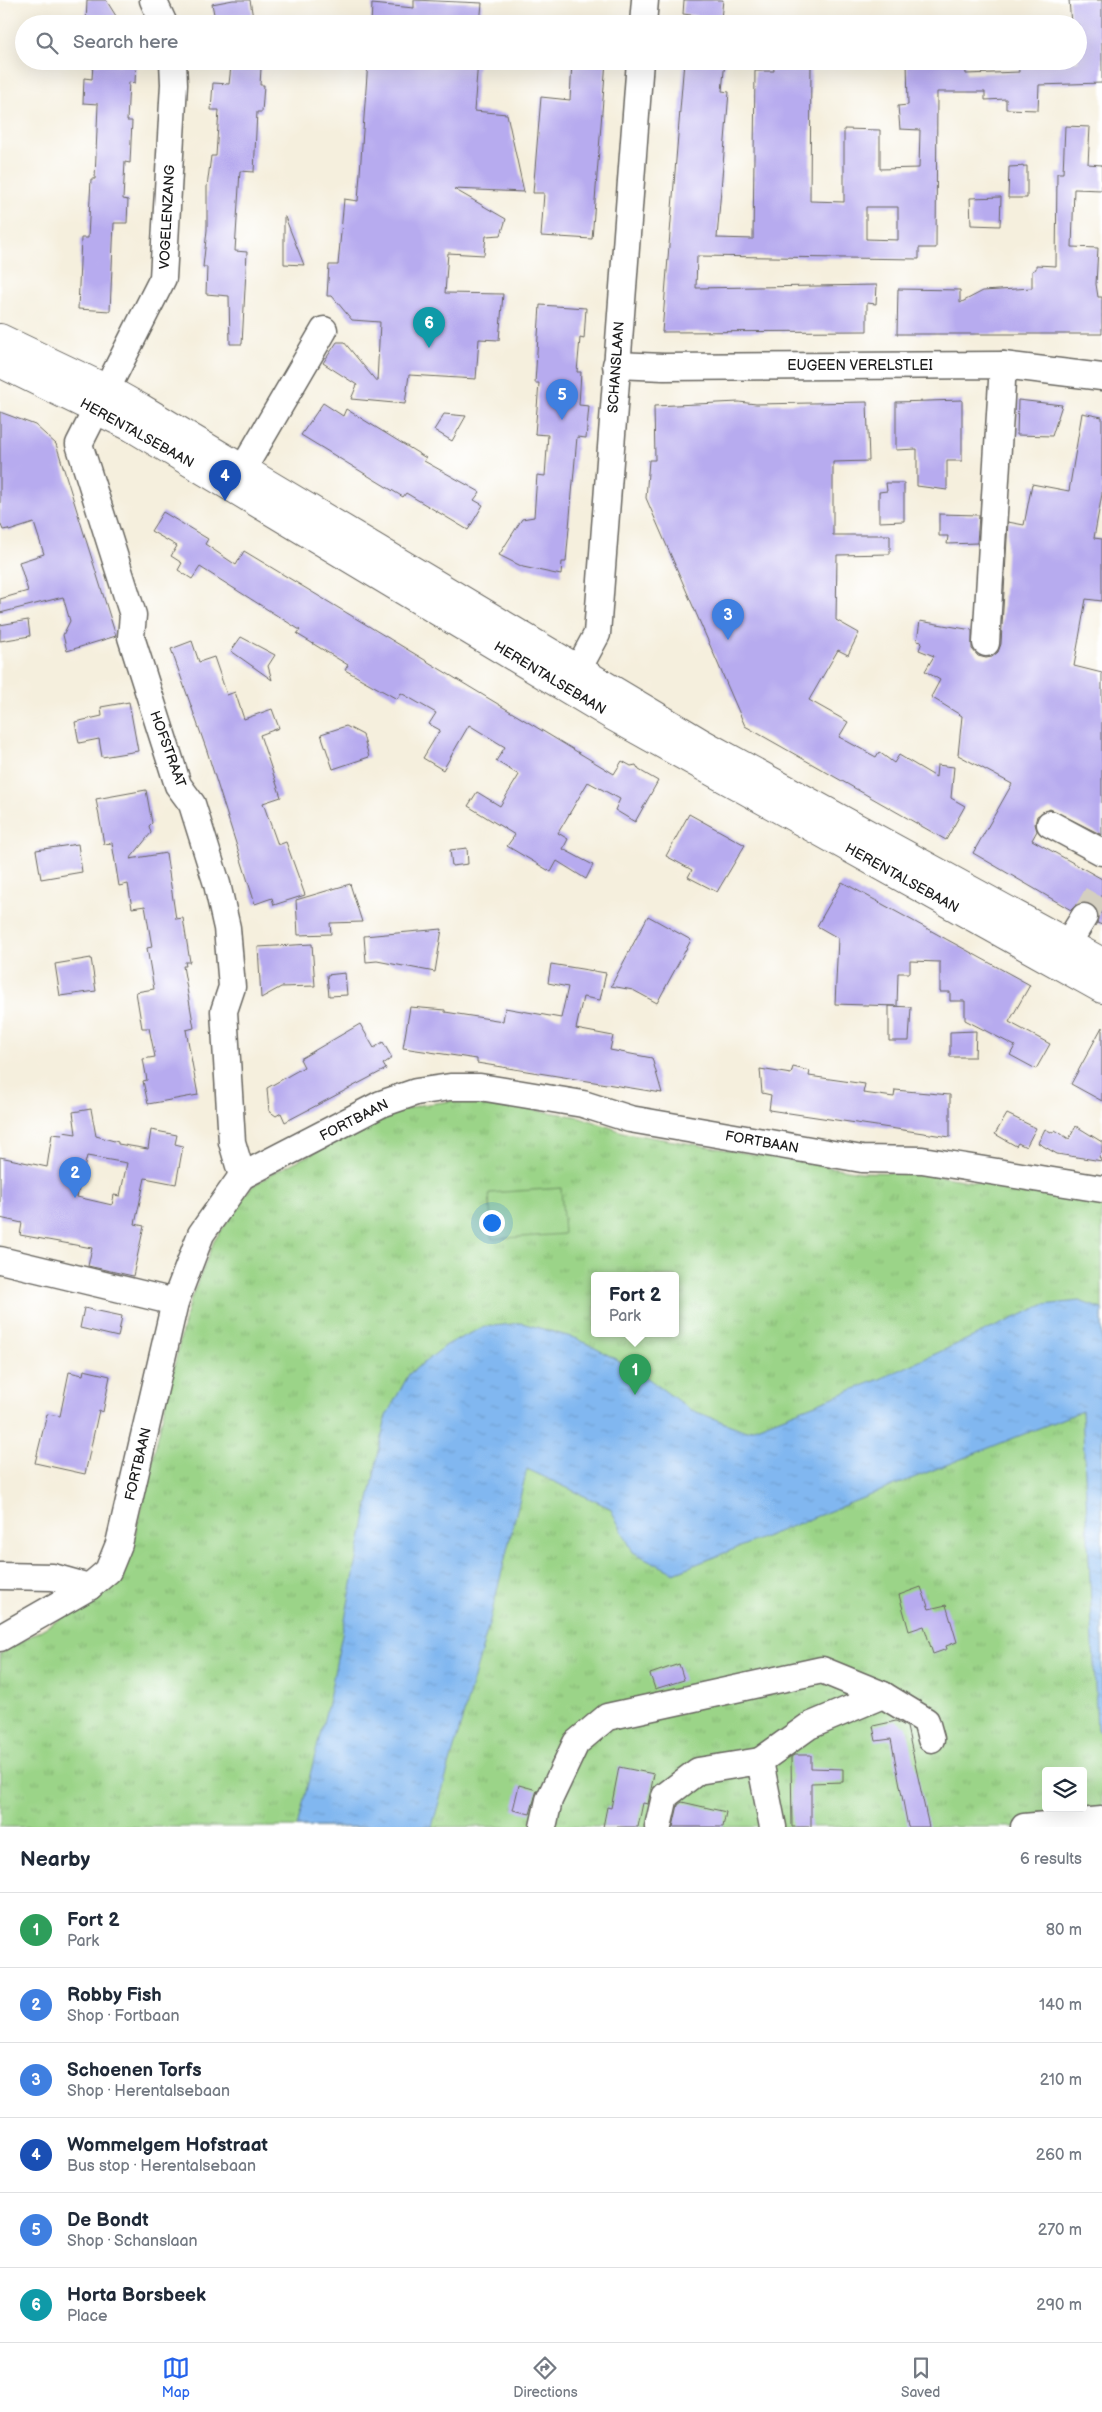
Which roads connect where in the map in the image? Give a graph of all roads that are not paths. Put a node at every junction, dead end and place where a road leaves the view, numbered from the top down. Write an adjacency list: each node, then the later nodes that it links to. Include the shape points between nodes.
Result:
1 (153, 0): 3 (street)
2 (645, 0): 4 (street)
3 (160, 15)
4 (644, 15)
5 (173, 70): 13 (street, VOGELENZANG, via 163,278)
6 (639, 70): 10 (street, SCHANSLAAN)
7 (324, 330): 14 (street)
8 (0, 338): 13 (main road, HERENTALSEBAAN)
9 (0, 362): 13 (main road, HERENTALSEBAAN)
10 (616, 365): 11 (street, EUGEEN VERELSTLEI); 16 (street, SCHANSLAAN, via 597,634)
11 (1003, 365): 12 (street, EUGEEN VERELSTLEI); 15 (street)
12 (1102, 377)
13 (101, 399): 14 (main road, HERENTALSEBAAN); 16 (main road, HERENTALSEBAAN, via 132,426); 23 (street, HOFSTRAAT, via 79,444 133,615 131,637 178,785 192,804 227,928 232,987 224,1011 232,1142)
14 (243, 469): 16 (main road, HERENTALSEBAAN)
15 (986, 643)
16 (573, 679): 20 (main road, HERENTALSEBAAN, via 700,742); 22 (main road, HERENTALSEBAAN, via 614,717)
17 (1050, 824): 18 (street)
18 (1102, 852)
19 (1084, 917): 20 (street)
20 (1068, 944): 21 (main road, HERENTALSEBAAN)
21 (1102, 962)
22 (1102, 989)
23 (242, 1176): 24 (street, FORTBAAN, via 381,1104 416,1092 480,1087 583,1104 630,1119 862,1159 922,1160); 26 (street, FORTBAAN, via 202,1234)
24 (1102, 1189)
25 (0, 1260): 26 (street)
26 (175, 1302): 28 (street, FORTBAAN, via 119,1544 108,1571)
27 (0, 1576): 28 (street, via 53,1578)
28 (88, 1587): 29 (street, FORTBAAN)
29 (0, 1638)
30 (883, 1695): 31 (street, via 926,1721); 32 (street, via 810,1726); 34 (street, via 822,1670 607,1717 576,1743 549,1800)
31 (930, 1739)
32 (760, 1761): 35 (street, via 698,1771 665,1796); 36 (street)
33 (1098, 1823): 37 (street)
34 (543, 1827)
35 (658, 1827)
36 (773, 1827)
37 (1024, 1827)

